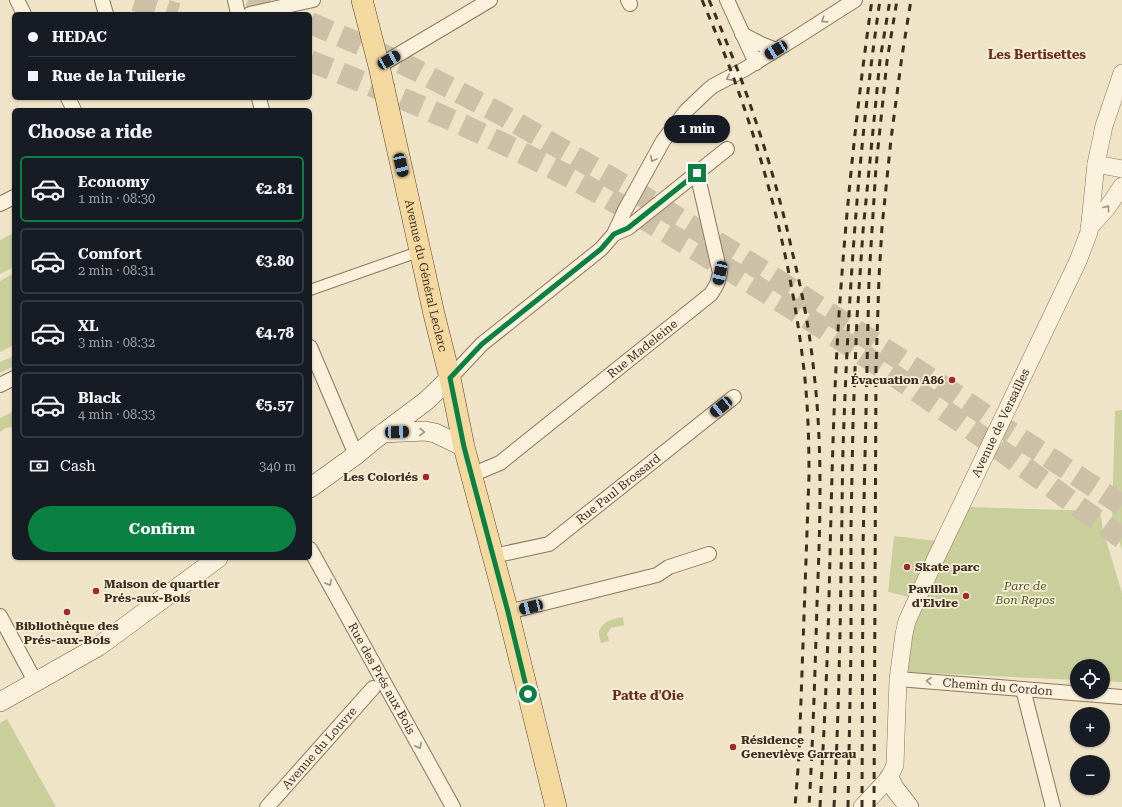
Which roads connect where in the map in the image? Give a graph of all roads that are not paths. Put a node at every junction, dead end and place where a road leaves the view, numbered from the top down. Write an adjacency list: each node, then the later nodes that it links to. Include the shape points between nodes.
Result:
1 (16, 0): 9 (street)
2 (102, 0): 10 (street)
3 (235, 0): 11 (street)
4 (313, 0): 12 (street)
5 (362, 0): 16 (main road, Avenue du Général Leclerc)
6 (490, 0): 16 (street)
7 (727, 0): 13 (street)
8 (855, 0): 14 (street, one-way to 14)
9 (23, 12)
10 (105, 12)
11 (238, 12)
12 (259, 12)
13 (742, 34): 14 (street); 15 (street)
14 (776, 50): 15 (street)
15 (756, 63): 26 (street, one-way to 26, via 713,86 686,111 663,141)
16 (379, 66): 27 (main road, Avenue du Général Leclerc)
17 (1122, 73): 19 (street, Avenue de Versailles, via 1104,126)
18 (726, 149): 21 (street)
19 (1096, 164): 20 (street); 25 (street, Avenue de Versailles)
20 (1122, 169)
21 (697, 173): 26 (street, via 628,228); 37 (street, Rue Madeleine, via 720,273 711,294 500,463)
22 (1122, 186): 25 (street, one-way to 22)
23 (12, 199): 24 (street)
24 (0, 204)
25 (1089, 228): 46 (street, Avenue de Versailles, via 1078,261 907,621)
26 (614, 234): 30 (street, via 601,249 482,344)
27 (421, 252): 28 (street); 30 (main road, Avenue du Général Leclerc)
28 (312, 289)
29 (312, 352): 36 (street)
30 (450, 378): 34 (main road, via 426,401); 35 (main road, Avenue du Général Leclerc)
31 (12, 379): 32 (street)
32 (0, 385)
33 (734, 398): 41 (street, Rue Paul Brossard, via 549,544)
34 (384, 433): 35 (main road, one-way to 35, via 425,431); 36 (main road)
35 (464, 447): 37 (main road, Avenue du Général Leclerc)
36 (356, 455): 38 (main road)
37 (471, 475): 41 (main road, Avenue du Général Leclerc)
38 (312, 487)
39 (312, 553): 54 (street, Rue des Prés aux Bois, one-way to 54)
40 (709, 554): 43 (street, via 669,567 657,575)
41 (493, 556): 43 (main road, Avenue du Général Leclerc)
42 (215, 560): 47 (main road, via 99,646)
43 (508, 612): 55 (main road, Avenue du Général Leclerc)
44 (0, 616): 45 (street)
45 (4, 631): 47 (street)
46 (898, 679): 49 (street, Chemin du Cordon, one-way to 46); 52 (street, Avenue de Versailles, via 895,765)
47 (36, 683): 51 (main road)
48 (373, 688): 53 (street, Avenue du Louvre)
49 (1023, 689): 50 (street, Chemin du Cordon); 58 (street)
50 (1122, 697)
51 (0, 702)
52 (889, 778): 56 (street); 57 (main road)
53 (267, 807)
54 (453, 807)
55 (556, 807)
56 (862, 807)
57 (909, 807)
58 (1053, 807)

